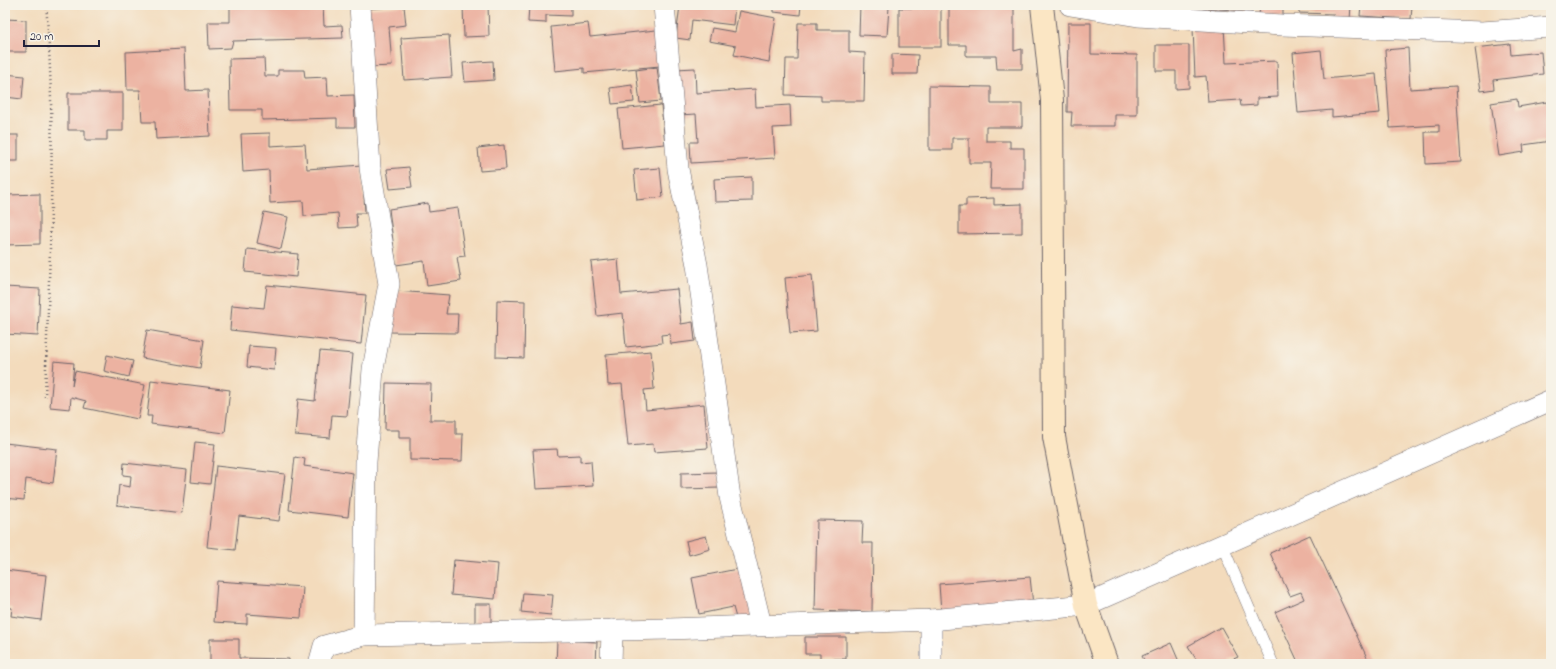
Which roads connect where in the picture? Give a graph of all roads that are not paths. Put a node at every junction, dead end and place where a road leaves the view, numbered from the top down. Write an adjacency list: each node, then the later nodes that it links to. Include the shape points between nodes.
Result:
1 (360, 5): 12 (street, via 370,168 389,284 373,368 366,462)
2 (664, 5): 10 (street, via 678,169 697,265 730,497)
3 (1042, 5): 8 (street, via 1052,100 1054,437)
4 (1070, 5): 5 (street, via 1138,16 1282,25 1482,32)
5 (1551, 27)
6 (1551, 400): 7 (street)
7 (1222, 545): 8 (street); 17 (lane)
8 (1086, 605): 9 (street); 16 (street)
9 (931, 620): 10 (street); 15 (street)
10 (761, 625): 11 (street)
11 (612, 630): 12 (street); 14 (street)
12 (364, 635): 13 (street, via 324,646)
13 (319, 664)
14 (611, 664)
15 (931, 664)
16 (1106, 664)
17 (1273, 664)

